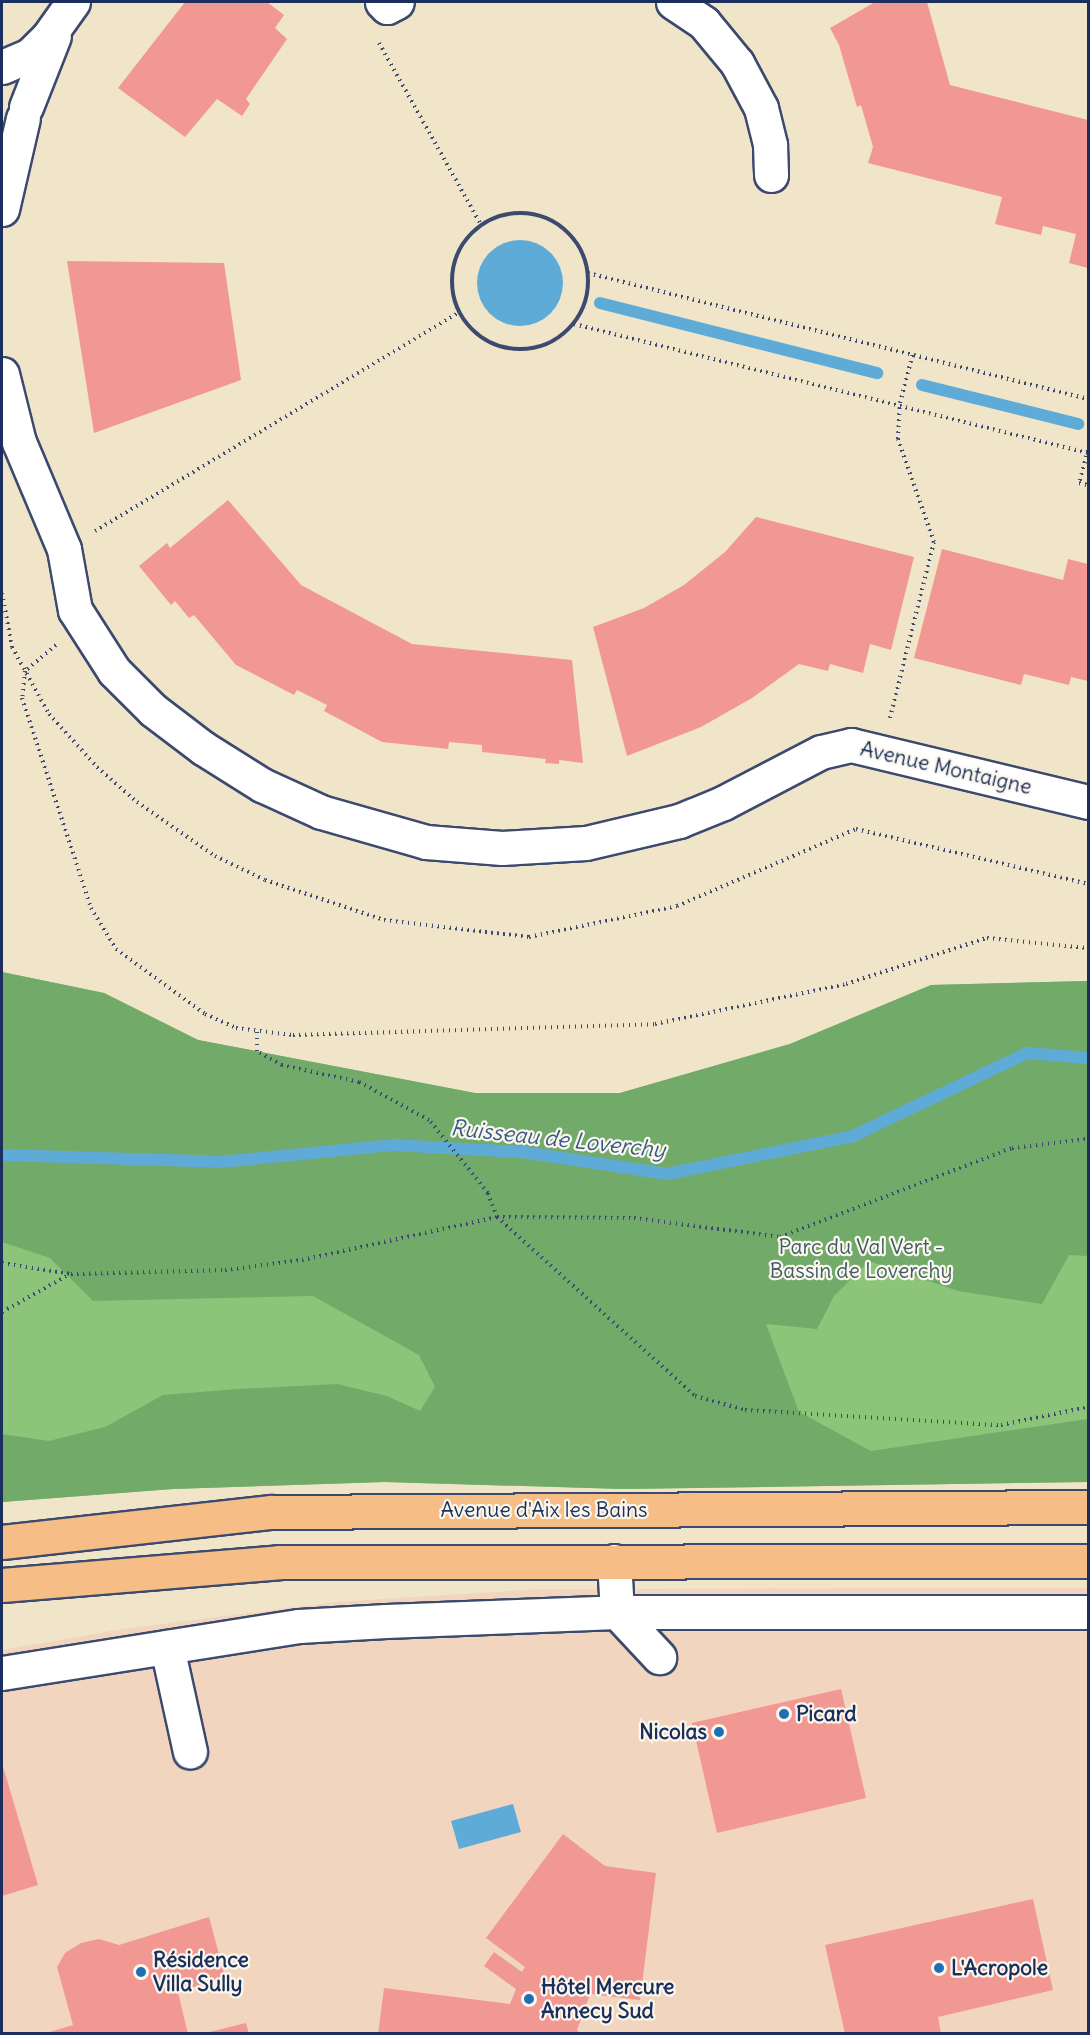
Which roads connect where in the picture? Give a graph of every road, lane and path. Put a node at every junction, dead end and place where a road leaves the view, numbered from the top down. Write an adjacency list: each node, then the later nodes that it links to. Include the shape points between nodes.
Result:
1 (673, 2): 6 (street, via 704,23 737,63 761,108 770,145)
2 (389, 3): 8 (path, via 379,42)
3 (67, 11): 4 (street, via 30,55); 5 (street)
4 (2, 68): 5 (street, via 21,85)
5 (17, 120): 7 (street)
6 (771, 175)
7 (2, 208)
8 (481, 225): 9 (path, via 514,213 548,219 575,241); 10 (path, via 465,241 453,268 454,298)
9 (588, 273): 11 (path, via 588,294); 12 (path)
10 (459, 312): 11 (path, via 478,335 517,350 544,345); 18 (path)
11 (574, 324): 15 (path)
12 (913, 353): 14 (path); 15 (path)
13 (2, 374): 18 (street, Avenue Montaigne, via 18,442)
14 (1089, 399)
15 (900, 404): 16 (path); 20 (path, via 898,439 934,542)
16 (1088, 451): 17 (path, via 1079,483)
17 (1089, 485)
18 (64, 549): 19 (street, Avenue Montaigne, via 75,610)
19 (92, 638): 20 (street, Avenue Montaigne, via 114,671 146,703 232,768 321,812 426,842 528,848 618,838 714,807 835,747 851,745); 23 (path, via 58,643 25,671 22,698 91,908 116,949 161,983 205,1014 236,1028)
20 (881, 750): 21 (street, Avenue Montaigne)
21 (1089, 802)
22 (1089, 948): 23 (path, via 987,938 846,984 655,1024 293,1035)
23 (257, 1032): 25 (path, via 257,1051 282,1065 359,1082 429,1120 488,1193)
24 (1089, 1139): 25 (path, via 1012,1148 780,1237 634,1218)
25 (497, 1217): 27 (path, via 302,1260 225,1270); 29 (path, via 694,1396 745,1410 1001,1425)
26 (2, 1263): 27 (path)
27 (71, 1274): 28 (path)
28 (2, 1311)
29 (1089, 1407)
30 (1089, 1507): 31 (main road, Avenue d'Aix les Bains, via 271,1512)
31 (2, 1542)
32 (1089, 1561): 33 (main road)
33 (614, 1562): 34 (main road, via 279,1562); 35 (street)
34 (2, 1584)
35 (617, 1612): 36 (street); 37 (street, via 298,1626); 38 (street)
36 (1089, 1612)
37 (167, 1647): 39 (street); 40 (street)
38 (659, 1657)
39 (2, 1673)
40 (190, 1752)

